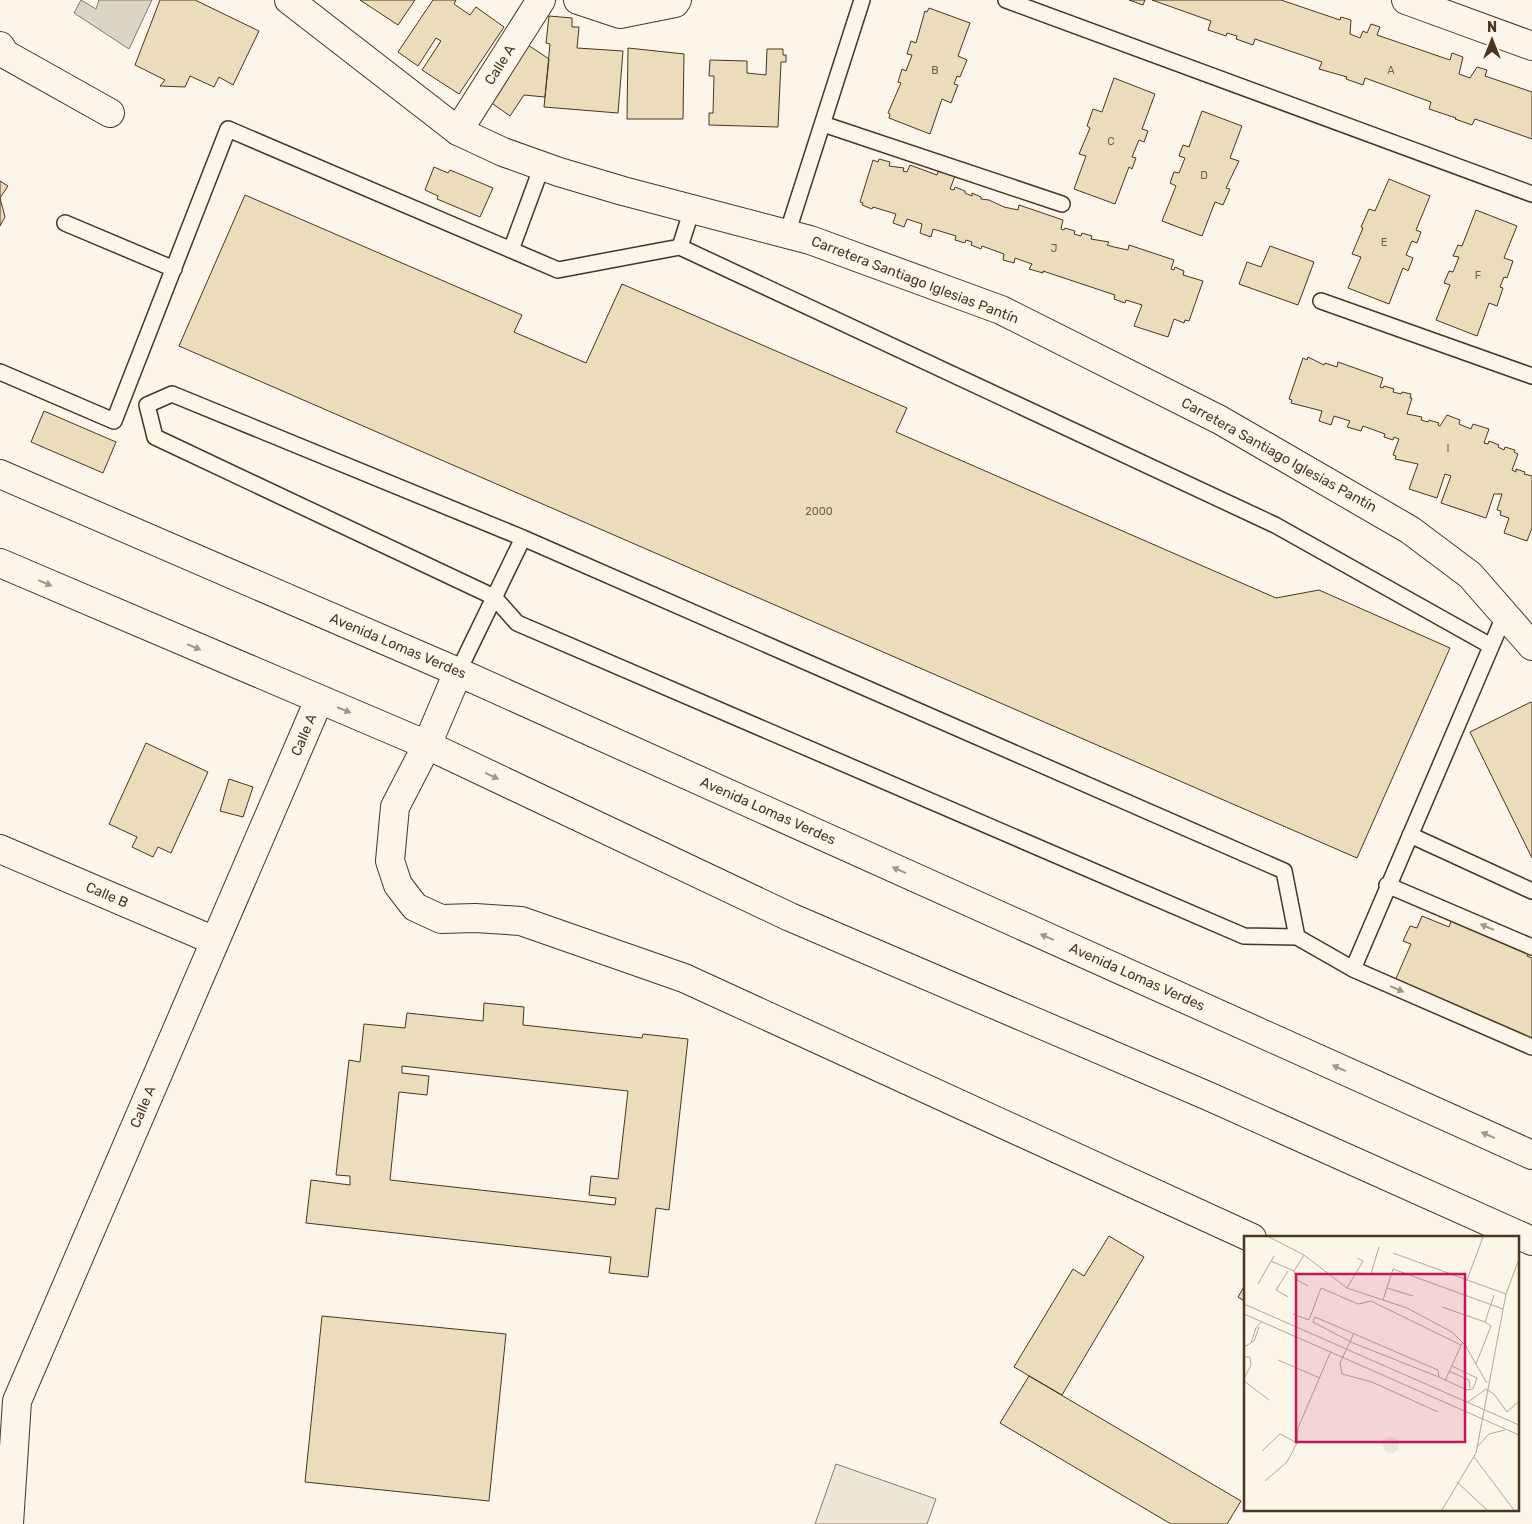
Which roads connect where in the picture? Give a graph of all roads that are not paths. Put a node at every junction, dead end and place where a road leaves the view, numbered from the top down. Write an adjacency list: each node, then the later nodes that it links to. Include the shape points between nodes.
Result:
1 (289, 0): 12 (street, Carretera Santiago Iglesias Pantín)
2 (541, 0): 12 (street, Calle A)
3 (578, 0): 4 (street, via 620,14)
4 (677, 0)
5 (862, 0): 11 (lane)
6 (1006, 0): 14 (lane)
7 (1406, 0): 9 (street)
8 (0, 46): 10 (street, via 5,54)
9 (1532, 46)
10 (110, 113)
11 (823, 124): 15 (lane); 18 (lane)
12 (458, 131): 13 (street, Carretera Santiago Iglesias Pantín)
13 (542, 166): 16 (street, Carretera Santiago Iglesias Pantín); 20 (lane)
14 (1532, 194)
15 (1062, 204)
16 (692, 209): 18 (street, Carretera Santiago Iglesias Pantín); 19 (lane)
17 (66, 223): 21 (lane)
18 (787, 234): 31 (street, Carretera Santiago Iglesias Pantín, via 1002,310 1220,420 1410,530 1470,575)
19 (680, 247): 20 (lane, via 558,270); 32 (lane, via 1275,525)
20 (510, 250): 21 (lane, via 228,129)
21 (174, 269): 25 (lane)
22 (1321, 301): 24 (lane)
23 (0, 372): 25 (lane, via 114,421)
24 (1532, 376)
25 (124, 397): 26 (lane)
26 (147, 405): 28 (lane, via 172,394); 30 (lane, via 155,437)
27 (0, 474): 34 (street, Avenida Lomas Verdes)
28 (523, 538): 30 (lane); 41 (lane, via 1284,871)
29 (0, 563): 35 (street, one-way to 35)
30 (494, 596): 34 (lane); 41 (lane, via 517,623 1244,936)
31 (1505, 614): 32 (lane); 33 (street, Carretera Santiago Iglesias Pantín)
32 (1491, 646): 37 (lane)
33 (1532, 646)
34 (458, 672): 36 (street); 46 (street, Avenida Lomas Verdes, one-way to 34)
35 (319, 700): 36 (street, one-way to 36); 42 (street, Calle A)
36 (427, 744): 47 (street, via 395,808 391,839 390,861 398,885 415,907 441,919 521,921 684,978); 48 (street, one-way to 48, via 790,917 1208,1096)
37 (1410, 834): 39 (lane); 40 (lane)
38 (0, 850): 42 (street, Calle B)
39 (1388, 885): 43 (lane, one-way to 39); 44 (lane)
40 (1532, 891)
41 (1297, 937): 44 (lane)
42 (215, 941): 49 (street, Calle A, via 17,1401)
43 (1532, 947)
44 (1353, 969): 45 (lane, one-way to 45)
45 (1532, 1047)
46 (1532, 1154)
47 (1248, 1236)
48 (1532, 1241)
49 (9, 1524)

